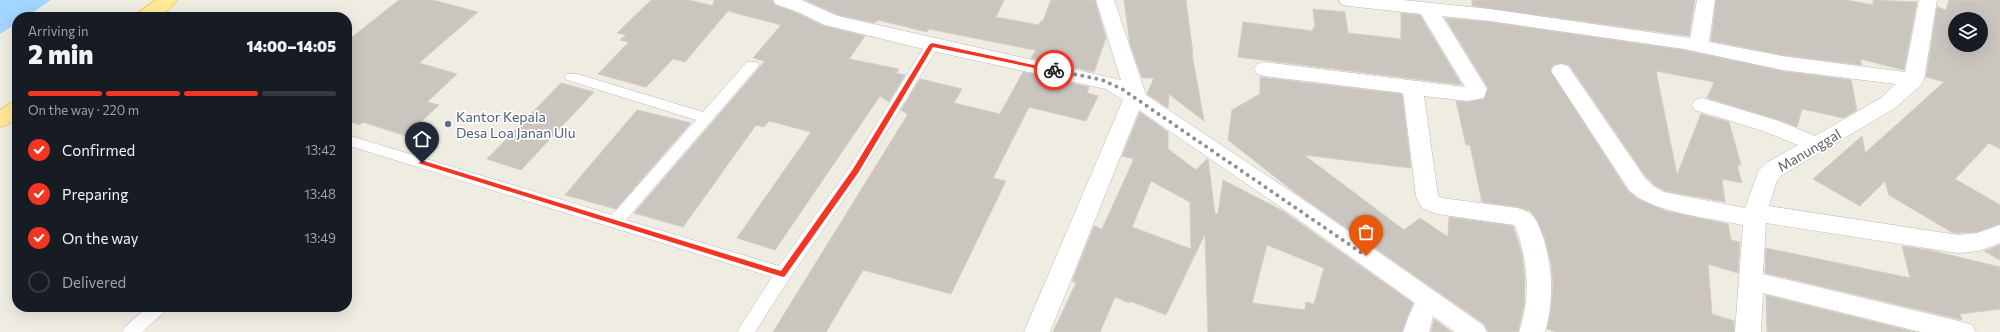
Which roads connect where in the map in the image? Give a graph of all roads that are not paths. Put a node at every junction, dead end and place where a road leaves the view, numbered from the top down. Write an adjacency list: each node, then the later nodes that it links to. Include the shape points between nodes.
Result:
1 (168, 0): 9 (highway)
2 (782, 0): 10 (street, via 832,21)
3 (1105, 0): 18 (street)
4 (1348, 0): 8 (street)
5 (1706, 0): 11 (street)
6 (1928, 0): 16 (street)
7 (1463, 6): 8 (street); 11 (street)
8 (1428, 9): 17 (street, via 1478,92 1474,94)
9 (151, 12)
10 (932, 45): 18 (street, via 1102,80); 28 (lane, via 856,171)
11 (1699, 46): 16 (street, via 1782,63)
12 (752, 65): 21 (lane)
13 (1264, 69): 17 (street)
14 (1561, 71): 25 (street, via 1637,184 1645,192 1659,199)
15 (572, 77): 21 (lane)
16 (1914, 80): 24 (street, Manunggal, via 1888,103)
17 (1413, 87): 37 (street, via 1427,196 1430,202 1437,206 1518,217 1526,224 1538,258 1540,274 1540,300)
18 (1136, 98): 30 (street); 34 (street)
19 (1702, 105): 24 (street, via 1771,126)
20 (12, 112): 22 (highway)
21 (706, 118): 26 (lane)
22 (0, 120)
23 (352, 142): 26 (lane)
24 (1817, 145): 25 (street, Manunggal, via 1774,169 1767,176)
25 (1755, 216): 27 (street, via 1958,244 1979,242); 29 (street, Manunggal)
26 (616, 222): 28 (lane)
27 (2000, 234)
28 (783, 274): 33 (lane)
29 (1750, 280): 38 (street, Manunggal); 39 (street)
30 (1429, 300): 35 (street); 36 (street)
31 (153, 312): 32 (lane)
32 (131, 332)
33 (746, 332)
34 (1037, 332)
35 (1416, 332)
36 (1474, 332)
37 (1532, 332)
38 (1748, 332)
39 (1963, 332)

